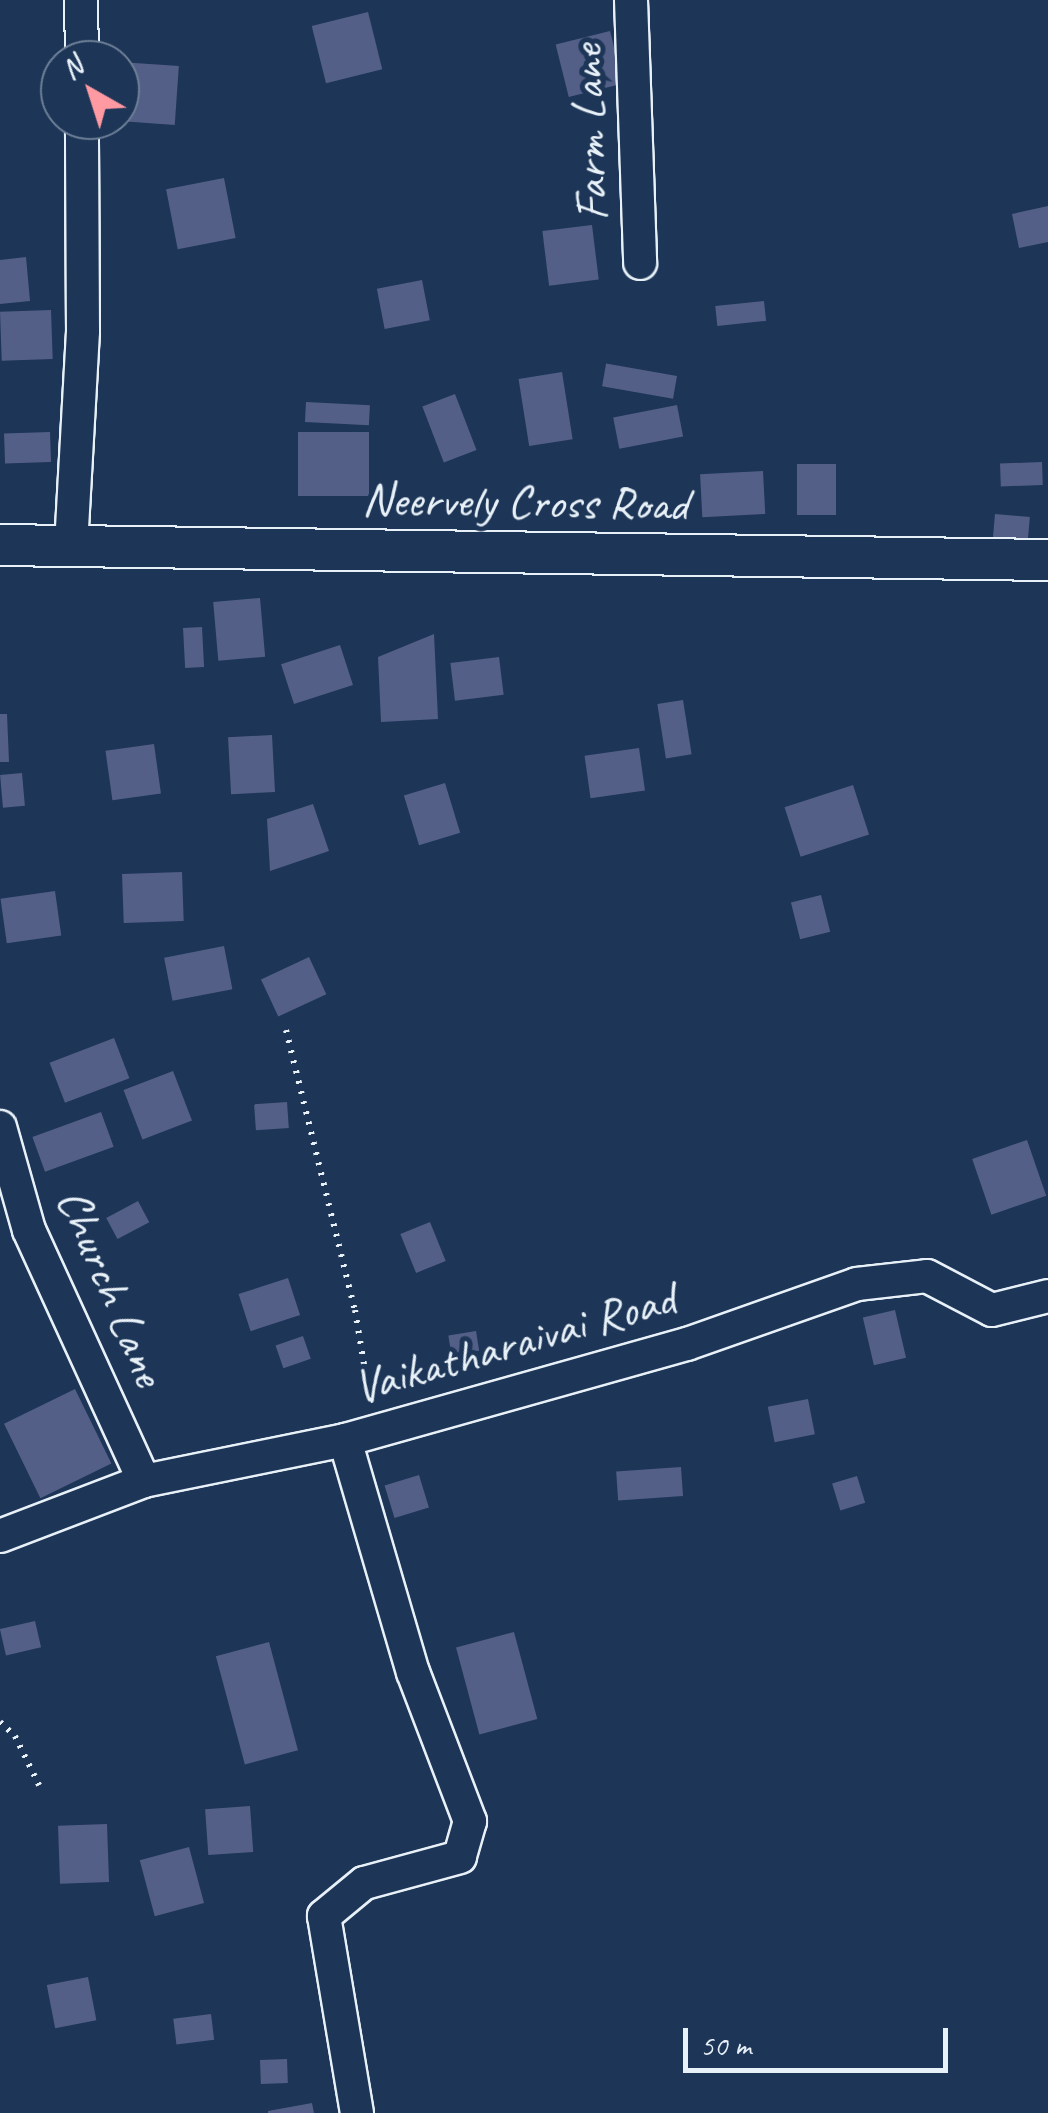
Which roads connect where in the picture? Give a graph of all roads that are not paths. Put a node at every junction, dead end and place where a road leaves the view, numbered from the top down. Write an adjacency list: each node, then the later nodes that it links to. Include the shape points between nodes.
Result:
1 (81, 0): 3 (street)
2 (630, 0): 5 (street, Farm Lane)
3 (82, 40)
4 (82, 140): 7 (street, via 84,331)
5 (640, 263)
6 (0, 544): 7 (street, Neervely Cross Road)
7 (71, 546): 8 (street, Neervely Cross Road)
8 (1048, 560)
9 (0, 1127): 12 (street, Church Lane, via 29,1230)
10 (1048, 1296): 11 (street, Vaikatharaivai Road, via 992,1310 927,1276 857,1284 687,1344)
11 (360, 1436): 12 (street, Vaikatharaivai Road); 14 (street, via 413,1672 470,1821 460,1857 364,1883 324,1916)
12 (144, 1481): 13 (street, Vaikatharaivai Road)
13 (0, 1536)
14 (357, 2113)

